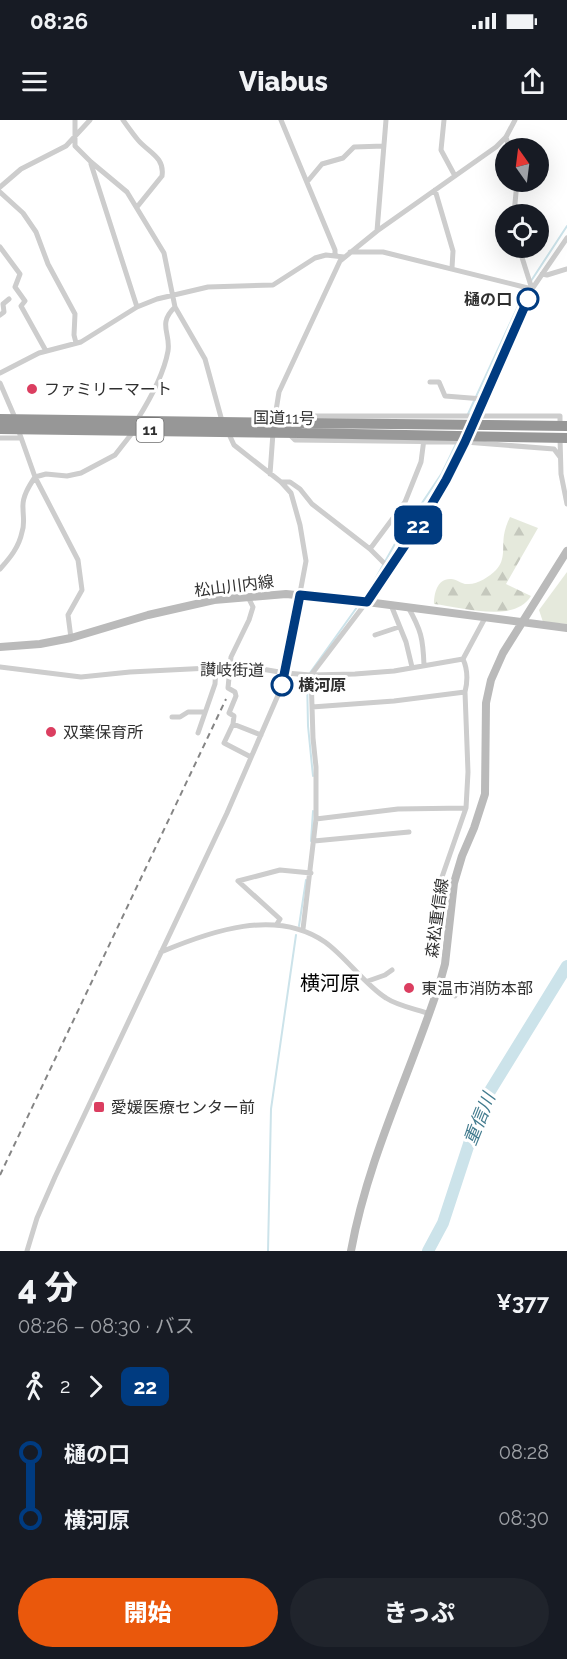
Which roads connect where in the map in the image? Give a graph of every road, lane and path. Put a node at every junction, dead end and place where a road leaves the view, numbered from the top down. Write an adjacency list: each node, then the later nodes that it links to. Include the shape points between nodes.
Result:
1 (75, 120): 9 (street)
2 (90, 120): 9 (street)
3 (123, 120): 16 (street, via 140,143 158,158 163,170)
4 (281, 120): 13 (street)
5 (386, 120): 10 (street)
6 (444, 120): 12 (street, via 441,150)
7 (515, 120): 8 (street)
8 (506, 137): 12 (street)
9 (74, 138): 11 (street, via 75,146); 14 (street, via 55,154 21,170)
10 (384, 146): 13 (street, via 354,147 343,158 322,164); 17 (street)
11 (91, 162): 16 (street, via 127,192); 30 (street)
12 (455, 176): 15 (street)
13 (308, 182): 21 (street)
14 (0, 190): 33 (street, via 36,232 75,314)
15 (435, 190): 17 (street); 24 (street, via 453,251)
16 (137, 207): 28 (street, via 164,253)
17 (377, 231): 20 (street)
18 (567, 238): 26 (street)
19 (0, 247): 34 (street, via 20,274 15,287 25,301 21,306)
20 (351, 252): 22 (street); 24 (street, via 383,252)
21 (335, 256): 22 (street); 28 (street, via 315,258 273,285 208,287)
22 (344, 257): 46 (street, via 279,392)
23 (522, 258): 27 (street)
24 (452, 268): 27 (street)
25 (567, 269): 26 (street)
26 (542, 274): 27 (street)
27 (532, 290): 38 (street)
28 (174, 296): 30 (street); 31 (street)
29 (9, 299): 32 (street)
30 (137, 307): 33 (street)
31 (176, 307): 42 (street, via 205,359); 43 (street, via 169,312 165,331 169,349)
32 (0, 315)
33 (76, 343): 34 (street)
34 (46, 351): 35 (street)
35 (0, 373)
36 (430, 382): 38 (street, via 439,382 446,396)
37 (0, 383): 45 (street)
38 (483, 399): 39 (street)
39 (476, 416): 40 (street); 54 (street); 55 (street, via 560,416)
40 (427, 417): 47 (street, via 295,416); 53 (street)
41 (0, 419): 45 (highway, 国道11号 / 11)
42 (222, 421): 43 (highway, 国道11号 / 11); 46 (highway, 国道11号 / 11)
43 (135, 425): 45 (highway, 国道11号 / 11); 50 (highway, 国道11号 / 11); 57 (street, via 115,455 98,465 67,476)
44 (567, 426): 48 (highway, 国道11号 / 11, bridge)
45 (18, 428): 49 (highway, 国道11号 / 11); 51 (street); 57 (street)
46 (273, 428): 47 (highway, 国道11号 / 11); 50 (highway, 国道11号 / 11); 56 (street)
47 (287, 428): 48 (highway, 国道11号 / 11); 53 (street, via 295,440)
48 (300, 428): 52 (highway, 国道11号 / 11, bridge)
49 (0, 429)
50 (228, 432): 56 (street, via 234,445)
51 (0, 438)
52 (567, 438)
53 (424, 442): 54 (street); 60 (street, via 421,462 405,502)
54 (465, 442): 55 (street, via 554,449); 62 (street, via 426,514)
55 (560, 457): 59 (street)
56 (270, 474): 58 (street)
57 (35, 477): 63 (street, via 22,506 22,534 13,554); 74 (street, via 78,560 82,590 68,615)
58 (281, 482): 60 (street, via 290,482 300,489 312,504); 64 (street, via 291,494 306,561)
59 (567, 504)
60 (370, 549): 62 (street)
61 (567, 551): 70 (main road, 森松重信線)
62 (389, 568): 66 (street)
63 (0, 569)
64 (300, 595): 65 (main road, 松山川内線); 66 (main road, 松山川内線); 82 (street)
65 (248, 596): 74 (main road, 松山川内線, via 178,608); 81 (street, via 253,607)
66 (367, 602): 67 (main road, 松山川内線); 83 (street)
67 (391, 605): 68 (main road, 松山川内線); 71 (street)
68 (408, 607): 69 (main road, 松山川内線); 77 (street, via 420,628)
69 (485, 618): 70 (main road, 松山川内線); 76 (street)
70 (522, 623): 72 (main road, 松山川内線); 105 (main road, 森松重信線, via 495,667 488,690 484,794 454,883 445,964)
71 (399, 627): 73 (street); 79 (street)
72 (567, 628)
73 (375, 635)
74 (71, 638): 75 (main road, 松山川内線)
75 (0, 647)
76 (463, 659): 77 (street, 讃岐街道); 86 (street, via 467,667)
77 (424, 665): 79 (street, 讃岐街道)
78 (0, 667): 80 (street, 讃岐街道, via 81,677)
79 (412, 667): 83 (street, 讃岐街道)
80 (216, 668): 81 (street, 讃岐街道); 84 (street)
81 (230, 668): 82 (street, 讃岐街道); 85 (street)
82 (285, 673): 83 (street, 讃岐街道); 92 (street)
83 (309, 675): 87 (street)
84 (214, 684): 85 (street); 88 (street)
85 (228, 688): 90 (street, via 236,696 229,713 234,716)
86 (465, 692): 87 (street); 94 (street)
87 (312, 707): 95 (street)
88 (205, 712): 89 (street); 91 (street)
89 (172, 717)
90 (233, 724): 92 (street); 93 (street, via 224,743)
91 (198, 733)
92 (261, 735): 93 (street)
93 (251, 757): 102 (street)
94 (466, 808): 95 (street, via 434,807); 99 (street)
95 (316, 819): 97 (street)
96 (409, 832): 97 (street)
97 (314, 841): 98 (street)
98 (309, 873): 100 (street, via 280,870 238,881 280,919); 101 (street)
99 (442, 877)
100 (277, 924): 101 (street); 102 (street, via 215,933)
101 (303, 929): 104 (street, via 325,942)
102 (161, 952): 108 (street, via 55,1177)
103 (392, 970): 104 (street)
104 (368, 981): 107 (street, via 389,1000)
105 (438, 990): 106 (street); 107 (main road, 森松重信線)
106 (455, 996)
107 (430, 1014): 109 (main road, 森松重信線, via 370,1171)
108 (27, 1251)
109 (351, 1251)

